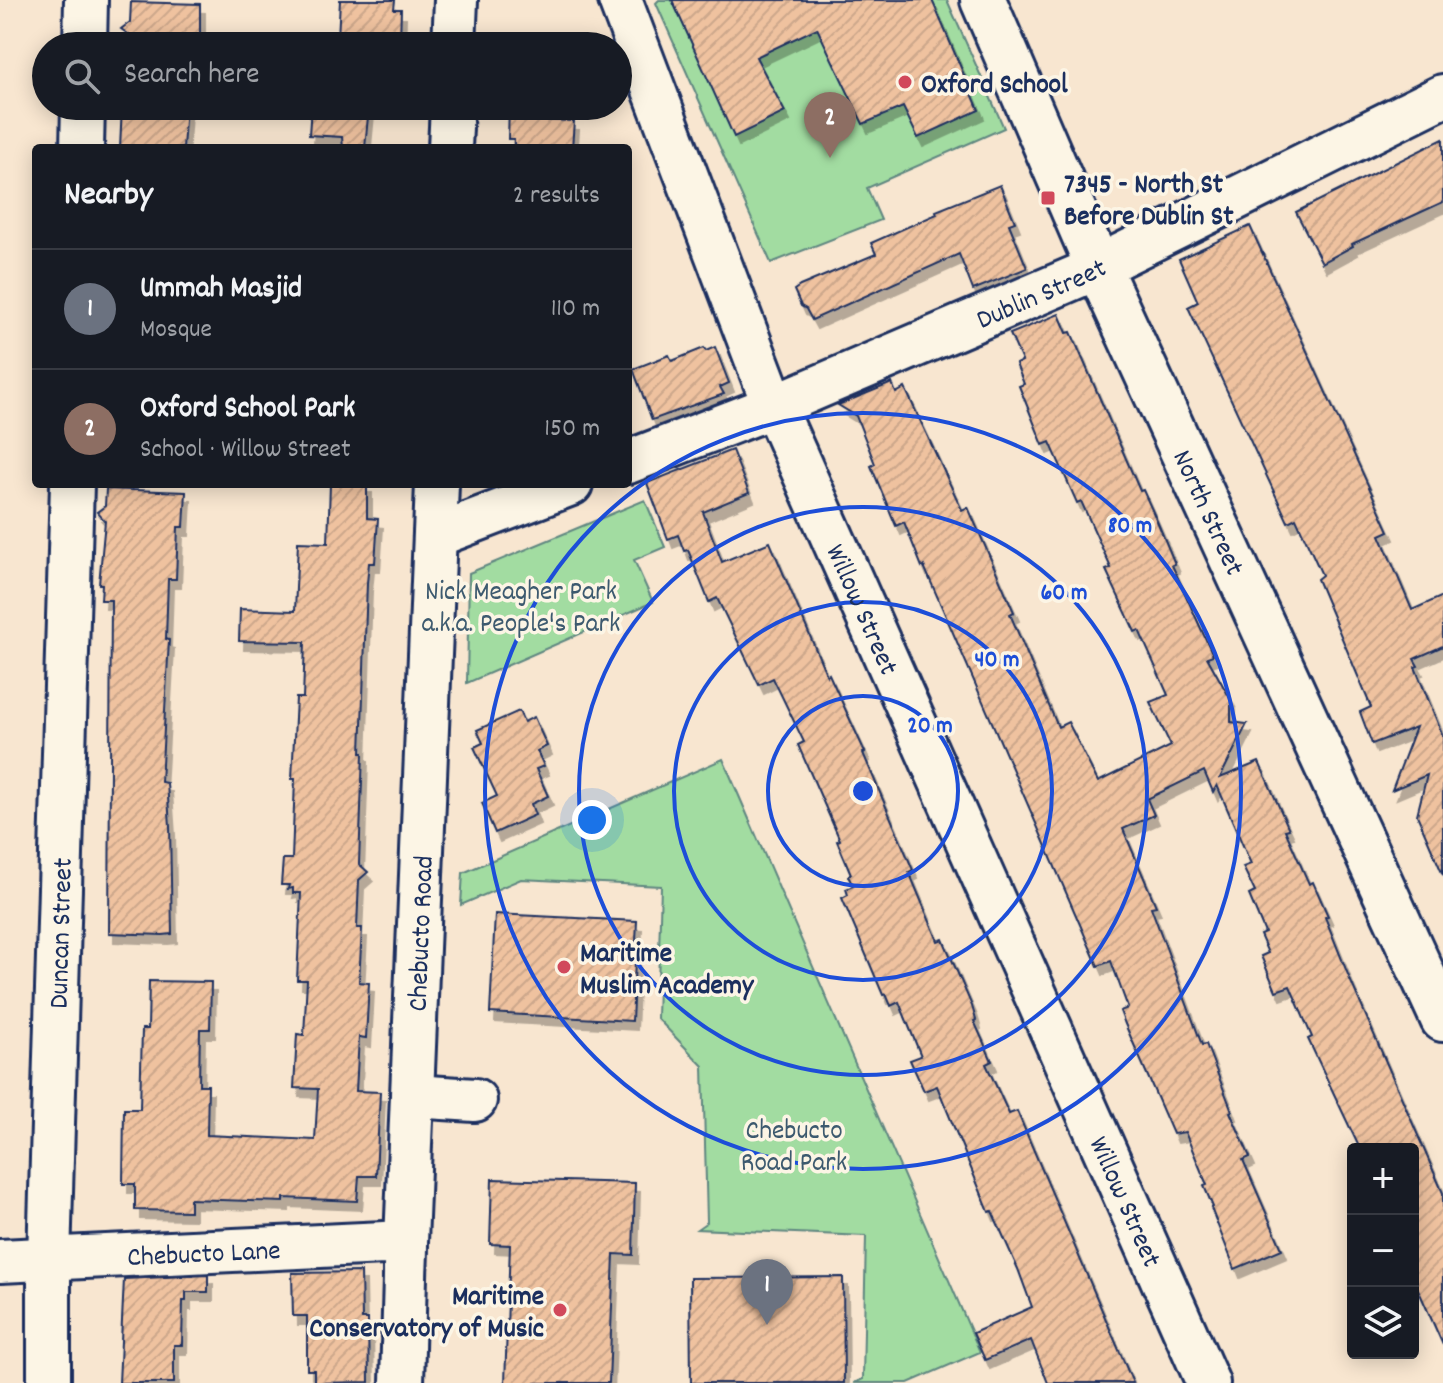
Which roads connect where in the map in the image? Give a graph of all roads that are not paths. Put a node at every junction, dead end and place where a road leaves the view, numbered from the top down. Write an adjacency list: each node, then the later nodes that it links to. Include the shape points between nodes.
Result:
1 (86, 0): 5 (street)
2 (456, 0): 6 (street)
3 (620, 0): 13 (street, Willow Street)
4 (983, 0): 12 (main road, North Street)
5 (85, 32)
6 (455, 32)
7 (1443, 96): 12 (street, Dublin Street)
8 (83, 120): 10 (street)
9 (451, 120): 11 (street)
10 (82, 144)
11 (450, 144)
12 (1098, 267): 13 (street, Dublin Street); 19 (main road, North Street)
13 (774, 406): 14 (street, Dublin Street); 27 (street, Willow Street)
14 (632, 460)
15 (72, 488): 23 (street, Duncan Street)
16 (437, 488): 18 (street, Chebucto Road)
17 (561, 488): 18 (street)
18 (435, 536): 20 (street, Chebucto Road)
19 (1443, 1019)
20 (412, 1096): 21 (street); 22 (street, Chebucto Road)
21 (475, 1100)
22 (406, 1242): 23 (street, Chebucto Lane); 26 (street, Chebucto Road)
23 (49, 1259): 24 (street, Chebucto Lane); 25 (street, Duncan Street)
24 (0, 1261)
25 (49, 1383)
26 (402, 1383)
27 (1208, 1383)

